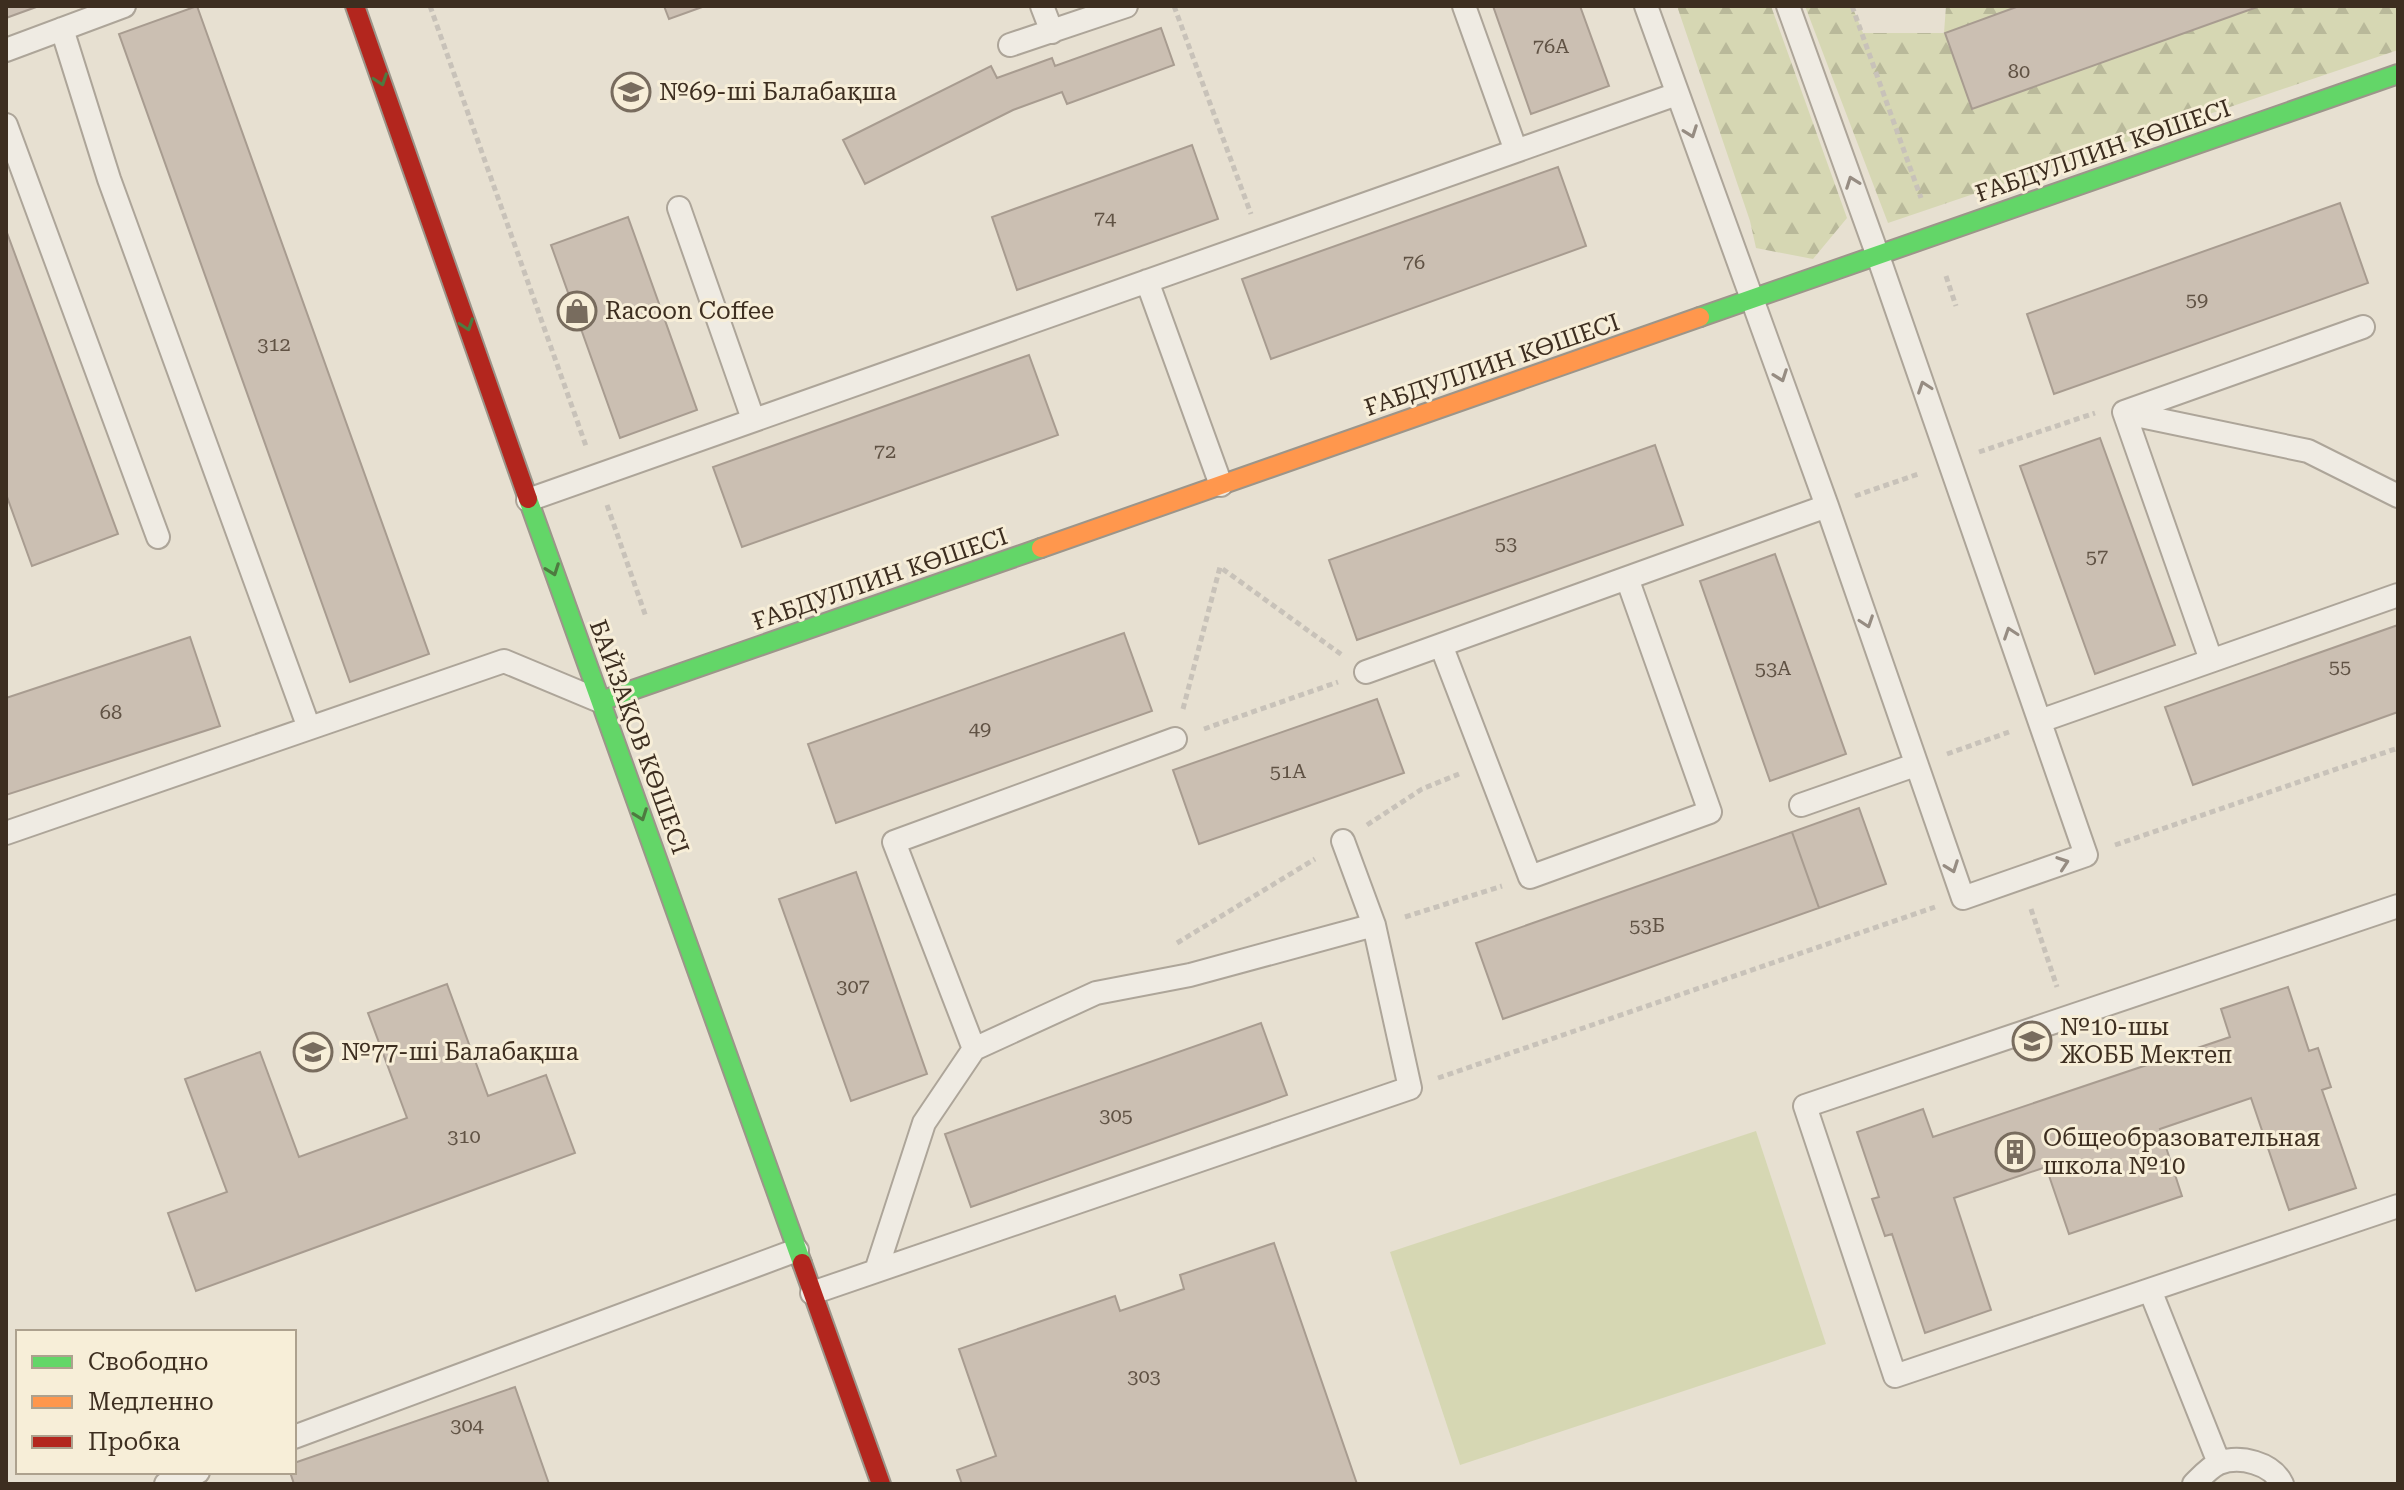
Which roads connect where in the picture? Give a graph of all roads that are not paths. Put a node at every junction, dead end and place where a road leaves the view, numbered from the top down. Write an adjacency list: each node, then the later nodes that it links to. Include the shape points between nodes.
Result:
1 (124, 6): 8 (lane)
2 (355, 6): 25 (street, БАЙЗАҚОВ КӨШЕСІ, one-way to 25)
3 (1042, 6): 9 (lane)
4 (1126, 6): 9 (lane)
5 (1464, 6): 15 (lane)
6 (1646, 6): 13 (lane)
7 (1788, 6): 17 (lane, one-way to 7)
8 (62, 29): 11 (lane); 35 (lane, via 109,179)
9 (1052, 32): 10 (lane)
10 (1010, 45)
11 (6, 50)
12 (2398, 74): 17 (street, ҒАБДУЛЛИН КӨШЕСІ)
13 (1677, 94): 15 (lane); 19 (lane, one-way to 19)
14 (6, 125): 27 (lane)
15 (1516, 151): 18 (lane)
16 (679, 208): 22 (lane)
17 (1878, 256): 19 (street, ҒАБДУЛЛИН КӨШЕСІ); 34 (lane, one-way to 17)
18 (1147, 281): 22 (lane); 23 (lane)
19 (1753, 299): 23 (street, ҒАБДУЛЛИН КӨШЕСІ); 26 (lane, one-way to 26)
20 (2363, 327): 21 (lane)
21 (2124, 412): 24 (lane, via 2308,451); 31 (lane)
22 (753, 419): 25 (lane)
23 (1221, 485): 33 (street, ҒАБДУЛЛИН КӨШЕСІ)
24 (2398, 496)
25 (528, 500): 33 (street, БАЙЗАҚОВ КӨШЕСІ, one-way to 33)
26 (1827, 506): 28 (lane); 37 (lane, one-way to 37)
27 (158, 537)
28 (1627, 578): 30 (lane); 30 (lane, via 1710,812 1530,877)
29 (2398, 595): 31 (lane)
30 (1441, 645): 32 (lane)
31 (2211, 660): 34 (lane)
32 (1366, 672)
33 (601, 701): 35 (lane, via 504,661); 45 (street, БАЙЗАҚОВ КӨШЕСІ, one-way to 45)
34 (2040, 721): 37 (lane, one-way to 34, via 1963,898 2086,855)
35 (309, 728): 39 (lane)
36 (1175, 739): 43 (lane, via 894,842)
37 (1915, 765): 38 (lane)
38 (1801, 805)
39 (6, 833)
40 (1343, 841): 42 (lane)
41 (2398, 906): 47 (lane, via 1805,1106 1895,1376)
42 (1374, 925): 43 (lane, via 1190,975 1096,993); 46 (lane, via 1410,1088)
43 (974, 1049): 46 (lane, via 924,1123)
44 (2398, 1206): 47 (lane)
45 (797, 1250): 48 (street, БАЙЗАҚОВ КӨШЕСІ); 49 (lane)
46 (876, 1271): 48 (lane)
47 (2150, 1290): 50 (lane)
48 (812, 1293): 53 (street, БАЙЗАҚОВ КӨШЕСІ)
49 (296, 1436)
50 (2219, 1463): 54 (lane); 55 (lane, via 2247,1460 2264,1465)
51 (193, 1474): 52 (lane)
52 (166, 1484)
53 (881, 1484)
54 (2194, 1484)
55 (2282, 1484)

